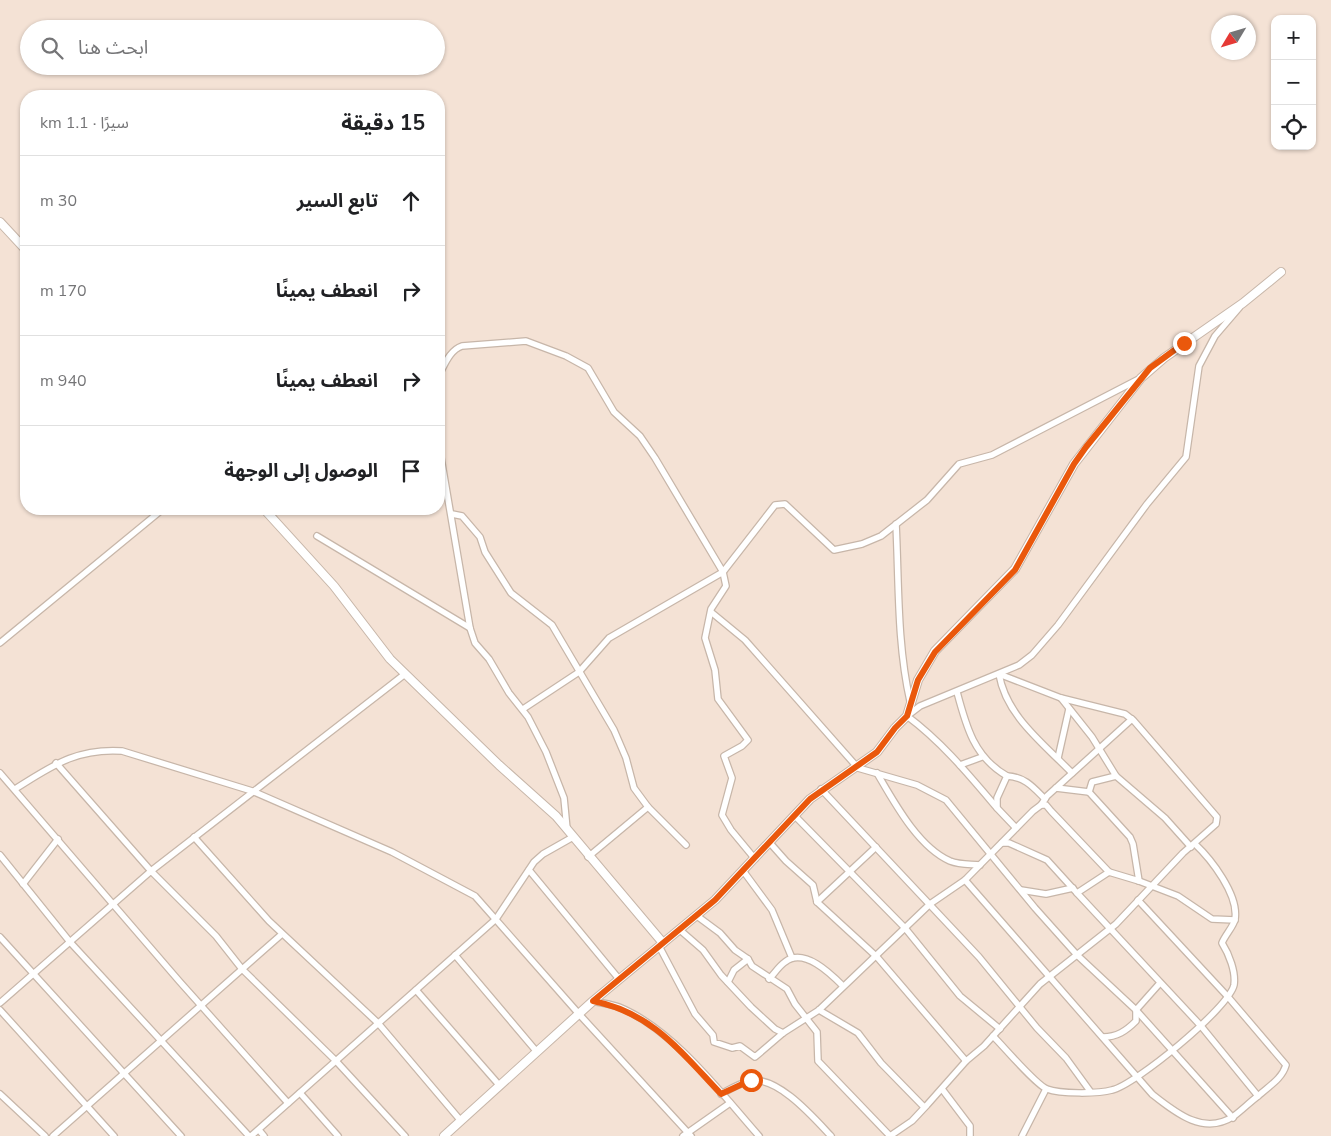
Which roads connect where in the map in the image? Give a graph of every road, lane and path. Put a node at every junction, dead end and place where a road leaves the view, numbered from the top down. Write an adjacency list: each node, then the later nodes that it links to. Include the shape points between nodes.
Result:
1 (0, 222): 2 (main road)
2 (20, 244)
3 (1281, 272): 4 (main road)
4 (1243, 303): 6 (main road, via 1164,358); 19 (street, via 1215,336 1199,366 1186,457 1032,655)
5 (445, 365): 13 (street, via 456,348 526,341 588,368 614,412 640,436 655,458)
6 (1142, 378): 11 (street, via 992,455 959,464 927,500); 22 (main road, via 1074,464 1015,570 935,652 918,680)
7 (445, 477): 8 (street)
8 (452, 514): 15 (street); 17 (street, via 462,516 480,537 485,552 511,593 552,625)
9 (156, 515): 16 (street)
10 (269, 515): 18 (main road, via 334,586 363,626)
11 (896, 524): 13 (street, via 881,536 862,544 834,550 785,504 775,505); 22 (street, via 900,634)
12 (317, 536): 15 (street)
13 (723, 572): 14 (street, via 726,586); 17 (street, via 609,638)
14 (711, 612): 32 (street, via 745,640); 61 (street, via 704,638 715,670 718,699 748,740 724,756 732,778 722,815)
15 (470, 628): 23 (street, via 475,643)
16 (0, 643)
17 (579, 672): 23 (street); 45 (street, via 614,730 634,788)
18 (405, 674): 41 (street); 48 (main road)
19 (1000, 674): 20 (street); 21 (street); 29 (street, via 1002,691 1023,724)
20 (956, 692): 25 (street, via 920,706); 28 (street, via 969,732)
21 (1061, 698): 24 (street); 26 (street, via 1125,714)
22 (912, 706): 25 (main road)
23 (523, 708): 48 (street, via 555,771 564,798)
24 (1069, 709): 27 (street); 29 (street)
25 (907, 716): 31 (street, via 926,730); 32 (main road, via 877,752)
26 (1132, 719): 27 (street); 56 (street, via 1217,817 1216,824)
27 (1100, 751): 35 (street); 37 (street)
28 (982, 757): 31 (street); 36 (street)
29 (1058, 758): 35 (street)
30 (56, 763): 39 (street); 41 (street, via 86,752 122,751); 64 (street)
31 (960, 765): 46 (street)
32 (858, 768): 34 (street); 40 (main road)
33 (0, 773): 39 (street)
34 (877, 773): 58 (street, via 917,784 946,800); 62 (street, via 906,819 934,851 958,864)
35 (1072, 773): 38 (street)
36 (1007, 776): 43 (street, via 1028,782); 46 (street, via 997,798)
37 (1116, 776): 42 (street, via 1092,782); 56 (street)
38 (1056, 788): 42 (street); 43 (street)
39 (15, 789): 52 (street)
40 (822, 789): 47 (main road); 57 (street)
41 (252, 791): 50 (street); 79 (street, via 446,879 475,896)
42 (1089, 792): 69 (street, via 1130,837)
43 (1045, 799): 44 (street)
44 (1041, 805): 49 (street); 67 (street, via 1051,810)
45 (648, 807): 55 (street); 60 (street)
46 (997, 808): 49 (street)
47 (795, 816): 53 (main road); 65 (street)
48 (567, 828): 51 (main road)
49 (1016, 828): 54 (street)
50 (194, 837): 64 (street); 84 (street)
51 (573, 837): 60 (main road); 63 (street, via 543,854)
52 (58, 839): 70 (street); 76 (street)
53 (770, 843): 61 (main road); 75 (street, via 813,885)
54 (1002, 843): 58 (street); 73 (street, via 1047,860)
55 (686, 845)
56 (1193, 845): 71 (street); 80 (street, via 1227,884)
57 (876, 847): 65 (street); 77 (street)
58 (991, 854): 62 (street); 72 (street)
59 (0, 855): 70 (street)
60 (588, 857): 87 (main road)
61 (755, 860): 66 (main road)
62 (980, 865): 68 (street)
63 (529, 870): 79 (street); 96 (street)
64 (151, 871): 76 (street); 93 (street, via 216,936)
65 (850, 871): 75 (street); 81 (street)
66 (744, 872): 78 (main road); 91 (street, via 768,902)
67 (1108, 872): 69 (street); 73 (street)
68 (965, 880): 77 (street); 95 (street)
69 (1139, 881): 71 (street)
70 (23, 884): 86 (street)
71 (1151, 885): 74 (street); 80 (street, via 1178,896 1212,919)
72 (1020, 890): 73 (street, via 1046,894); 89 (street)
73 (1075, 891): 82 (street)
74 (1138, 900): 82 (street); 102 (street)
75 (817, 902): 90 (street)
76 (114, 903): 86 (street); 105 (street)
77 (930, 904): 81 (street); 106 (street)
78 (696, 916): 83 (main road); 92 (street)
79 (496, 919): 88 (street); 110 (street)
80 (1236, 920): 102 (street, via 1222,943 1230,955 1234,984)
81 (904, 928): 90 (street); 114 (street, via 960,996)
82 (1109, 929): 89 (street); 99 (street)
83 (680, 930): 87 (main road); 98 (street, via 703,950)
84 (282, 934): 93 (street); 112 (street)
85 (0, 937): 94 (street)
86 (70, 942): 94 (street); 118 (street)
87 (661, 944): 96 (main road); 115 (street, via 695,1014 713,1035 714,1042 732,1048 740,1046 755,1057)
88 (455, 955): 101 (street); 120 (street)
89 (1077, 955): 95 (street); 109 (street)
90 (877, 957): 100 (street); 122 (street)
91 (792, 958): 97 (street); 100 (street, via 812,961)
92 (748, 959): 97 (street); 98 (street, via 734,970)
93 (242, 969): 105 (street); 121 (street)
94 (34, 974): 104 (street); 123 (street)
95 (1049, 977): 106 (street); 117 (street)
96 (619, 978): 103 (main road)
97 (769, 979): 111 (street, via 787,989)
98 (728, 982): 115 (street, via 751,1007)
99 (1160, 983): 109 (street); 113 (street)
100 (843, 986): 108 (street)
101 (416, 990): 112 (street); 125 (street)
102 (1229, 998): 113 (street); 132 (street, via 1286,1065 1278,1079)
103 (593, 1001): 110 (main road); 131 (street, via 617,1006 650,1024)
104 (0, 1003)
105 (201, 1005): 118 (street); 133 (street)
106 (1019, 1006): 114 (street); 128 (street, via 1057,1047)
107 (0, 1010): 135 (street)
108 (818, 1010): 111 (street); 136 (street, via 858,1033 881,1063)
109 (1136, 1010): 117 (street, via 1136,1021 1128,1029 1113,1037); 119 (street)
110 (578, 1014): 120 (main road); 140 (street)
111 (806, 1018): 115 (street); 153 (street, via 817,1032 818,1061)
112 (378, 1023): 121 (street); 138 (street)
113 (1201, 1026): 119 (street); 132 (street)
114 (1000, 1029): 116 (street)
115 (783, 1033)
116 (993, 1036): 122 (street); 127 (street)
117 (1103, 1037): 124 (street)
118 (162, 1040): 123 (street); 146 (street)
119 (1172, 1050): 124 (street); 137 (street)
120 (537, 1052): 125 (main road)
121 (336, 1060): 129 (street); 149 (street)
122 (966, 1061): 126 (street)
123 (123, 1074): 135 (street); 145 (street)
124 (1135, 1077): 128 (street, via 1112,1090); 137 (street, via 1183,1119 1202,1126)
125 (500, 1086): 138 (main road)
126 (942, 1089): 136 (street); 154 (street, via 970,1126)
127 (1046, 1089): 128 (street); 155 (street)
128 (1090, 1091)
129 (300, 1093): 133 (street); 148 (street)
130 (0, 1094): 142 (street)
131 (721, 1094): 134 (street); 152 (street, via 751,1080 770,1084 806,1110)
132 (1258, 1096): 137 (street)
133 (288, 1103): 139 (street)
134 (730, 1103): 140 (street); 151 (street)
135 (87, 1106): 143 (street); 144 (street)
136 (924, 1108): 141 (street)
137 (1232, 1118)
138 (461, 1121): 150 (main road)
139 (259, 1130): 146 (street); 147 (street)
140 (687, 1134)
141 (900, 1134): 153 (street)
142 (45, 1136)
143 (53, 1136)
144 (114, 1136)
145 (182, 1136)
146 (250, 1136)
147 (264, 1136)
148 (338, 1136)
149 (405, 1136)
150 (444, 1136)
151 (759, 1136)
152 (831, 1136)
153 (890, 1136)
154 (970, 1136)
155 (1022, 1136)

